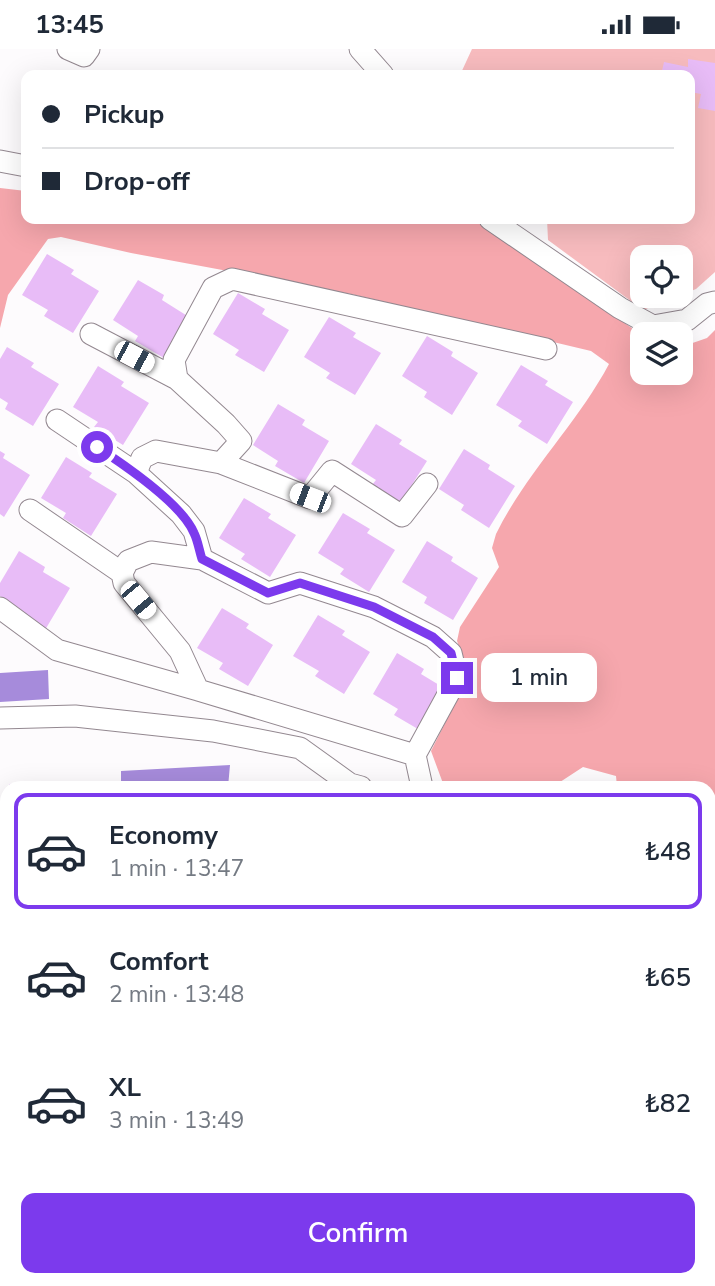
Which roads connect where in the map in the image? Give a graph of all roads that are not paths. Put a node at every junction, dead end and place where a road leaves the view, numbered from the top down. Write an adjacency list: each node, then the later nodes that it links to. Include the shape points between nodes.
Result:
1 (68, 49): 2 (street, via 84,56)
2 (89, 49)
3 (360, 49): 4 (street)
4 (379, 70)
5 (0, 161): 6 (street)
6 (21, 165)
7 (497, 224): 8 (street, via 653,326 687,320)
8 (715, 302)
9 (91, 334): 11 (street)
10 (546, 349): 11 (street, via 232,279 214,288 174,360)
11 (177, 379): 13 (street, via 241,441)
12 (57, 421): 14 (street)
13 (221, 463): 14 (street, via 156,451 142,458); 15 (street, via 310,498 332,471 402,516)
14 (136, 473): 17 (street, via 181,514 194,531)
15 (427, 484)
16 (30, 510): 18 (street)
17 (202, 559): 18 (street, via 151,552 128,561); 22 (street, via 268,593 300,583 374,607 433,637 451,653 457,678)
18 (122, 573): 20 (street, via 124,583 180,651)
19 (0, 608): 20 (street, via 57,650)
20 (198, 690): 22 (street)
21 (0, 718): 23 (street, via 75,716 213,731 300,748)
22 (415, 755): 24 (street)
23 (346, 781)
24 (421, 781)

